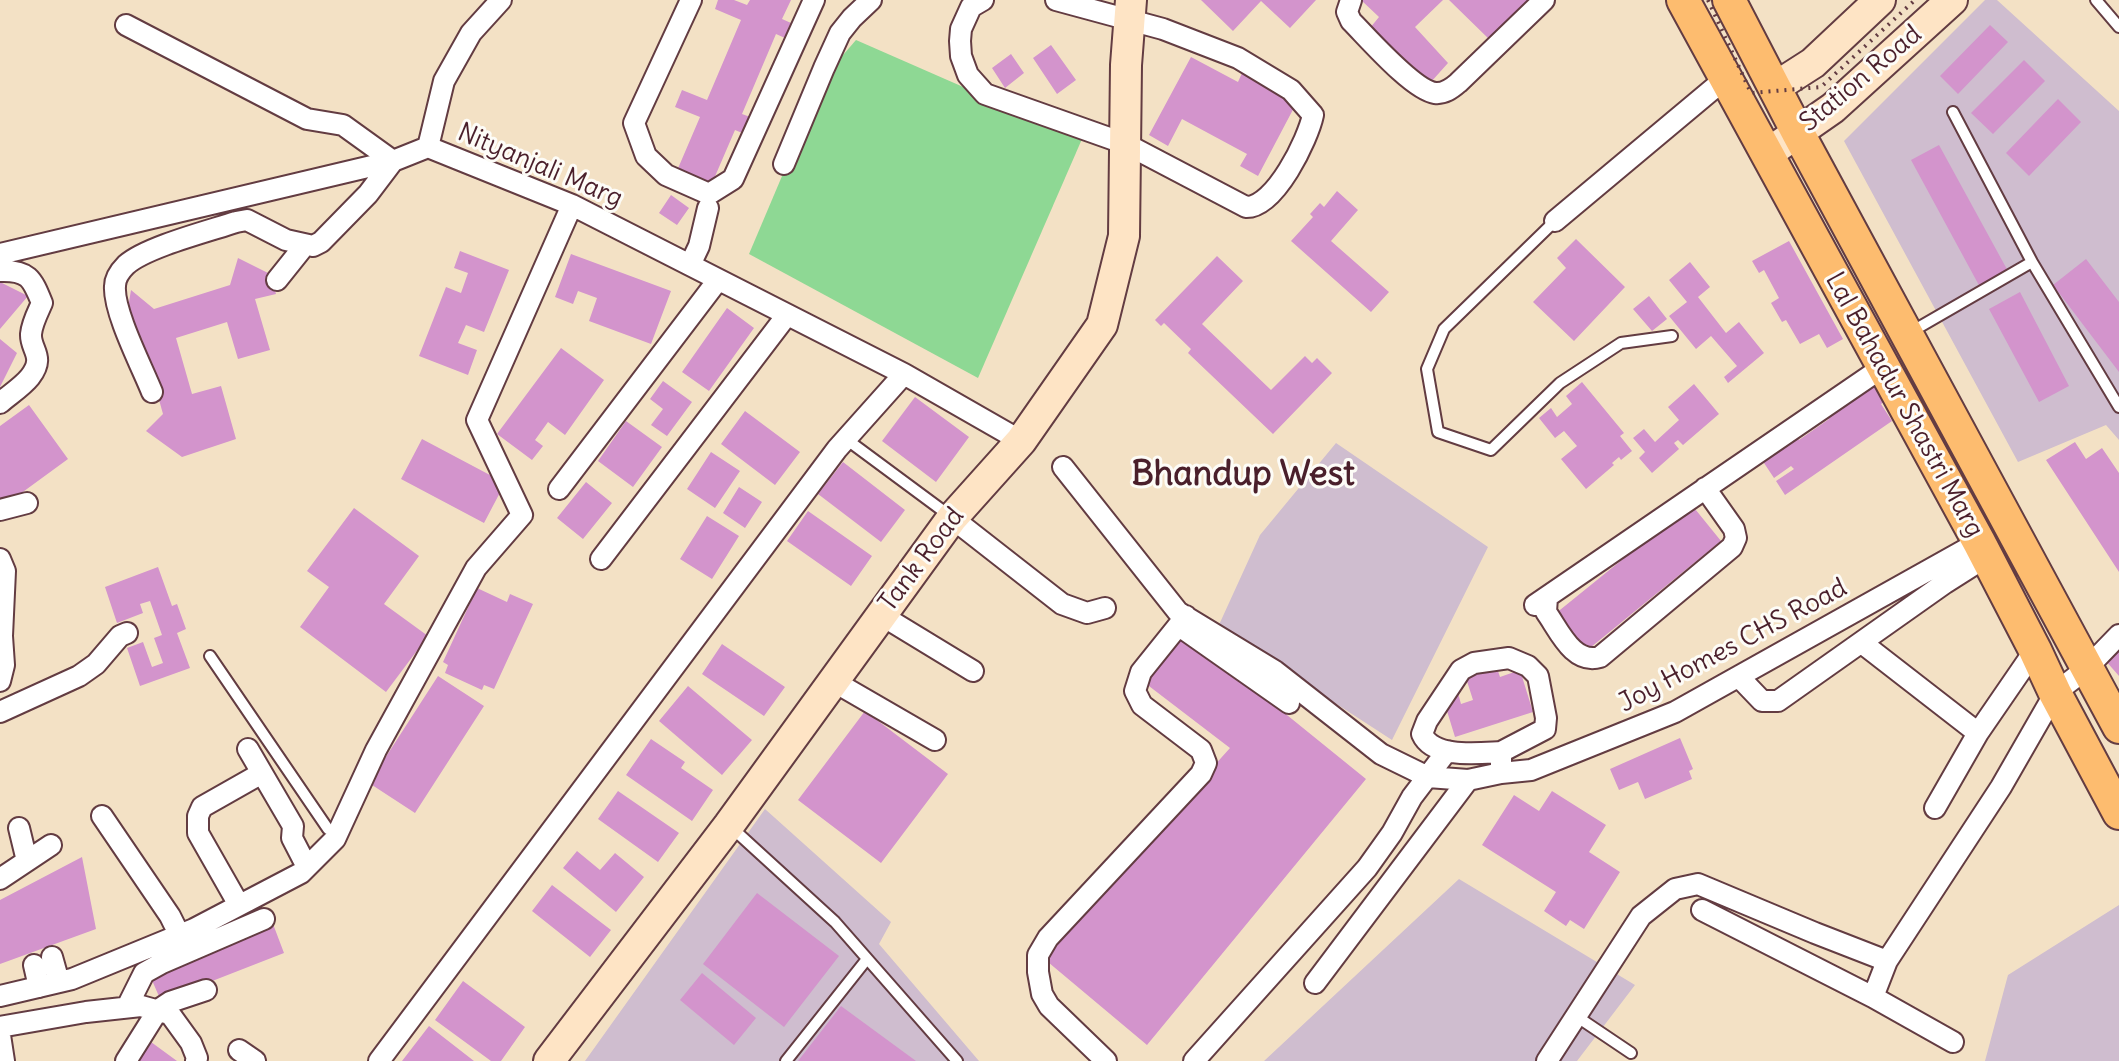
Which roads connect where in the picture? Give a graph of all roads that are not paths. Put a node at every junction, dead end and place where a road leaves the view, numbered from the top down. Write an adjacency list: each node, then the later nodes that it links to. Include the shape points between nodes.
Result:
1 (501, 0): 22 (street, via 471,33 444,81)
2 (691, 0): 3 (street, via 634,123 646,156 666,175 709,194 733,179)
3 (814, 0)
4 (871, 0): 25 (street, via 840,33)
5 (983, 0): 21 (street, via 971,7 960,41 964,66 978,88)
6 (1056, 0): 14 (street)
7 (1351, 0): 8 (street, via 1351,21 1416,85 1434,93 1458,83)
8 (1544, 0)
9 (1683, 0): 18 (main road, Lal Bahadur Shastri Marg)
10 (1729, 0): 17 (main road, Lal Bahadur Shastri Marg)
11 (1880, 0): 17 (street, via 1813,63)
12 (1952, 0): 20 (street, Station Road)
13 (2096, 0): 16 (lane)
14 (1130, 9): 21 (street, Tank Road); 21 (street, via 1163,29 1238,58 1291,90 1313,115 1293,163 1254,207)
15 (126, 25): 24 (street, via 307,119 343,125)
16 (2119, 27)
17 (1767, 74): 18 (street); 20 (main road, Lal Bahadur Shastri Marg)
18 (1726, 78): 23 (main road, Lal Bahadur Shastri Marg); 28 (street)
19 (1953, 112): 31 (lane)
20 (1798, 133): 23 (street, Station Road); 37 (main road, Lal Bahadur Shastri Marg)
21 (1126, 144): 45 (street, Tank Road, via 1124,236 1102,325)
22 (428, 147): 24 (street, Nityanjali Marg); 26 (street, Nityanjali Marg)
23 (1767, 154): 39 (main road, Lal Bahadur Shastri Marg)
24 (393, 161): 29 (street, via 321,242); 30 (street, Nityanjali Marg)
25 (784, 164)
26 (572, 205): 32 (street, Nityanjali Marg); 85 (street, via 477,420 522,515 476,568)
27 (708, 208): 32 (street)
28 (1555, 221): 38 (lane, via 1444,329 1427,369 1438,432 1491,450 1560,383 1621,343)
29 (305, 245): 34 (street); 41 (street, via 247,220 142,254 126,265 117,275 117,308)
30 (0, 254)
31 (2032, 262): 37 (lane); 43 (lane)
32 (690, 265): 35 (street, Nityanjali Marg)
33 (0, 271): 42 (street, via 18,270 27,276 42,303 31,338 37,362 30,376)
34 (277, 280)
35 (718, 280): 36 (street, Nityanjali Marg); 48 (street)
36 (787, 315): 40 (street, Nityanjali Marg); 54 (street)
37 (1908, 334): 64 (main road, Lal Bahadur Shastri Marg)
38 (1672, 336)
39 (1883, 367): 47 (street); 52 (main road, Lal Bahadur Shastri Marg)
40 (904, 374): 44 (street); 45 (street, Nityanjali Marg)
41 (152, 392)
42 (0, 403)
43 (2119, 407)
44 (846, 439): 51 (lane); 112 (street)
45 (1021, 441): 51 (street, Tank Road)
46 (1063, 467): 57 (street)
47 (1705, 488): 47 (street, via 1541,601 1577,655 1600,657 1732,547 1734,529)
48 (559, 489)
49 (27, 503): 50 (street)
50 (0, 510)
51 (952, 518): 55 (street, via 1062,604 1087,613); 56 (street, Tank Road)
52 (1983, 549): 61 (street); 62 (main road, Lal Bahadur Shastri Marg); 66 (street, Joy Homes CHS Road)
53 (0, 559): 60 (street, via 5,571)
54 (601, 559)
55 (1105, 608)
56 (881, 615): 65 (street); 68 (street, Tank Road)
57 (1182, 621): 70 (street); 79 (street, via 1275,671 1381,754); 116 (street, via 1141,672 1135,691 1142,705 1201,750 1206,763 1038,955 1042,994 1049,1006)
58 (127, 633): 71 (street, via 79,676)
59 (2119, 635): 64 (street)
60 (1, 636): 67 (street)
61 (1862, 643): 66 (street, via 1778,701 1762,701); 73 (street)
62 (2035, 650): 69 (main road, Lal Bahadur Shastri Marg); 73 (street)
63 (210, 656): 85 (lane)
64 (2086, 669): 69 (street); 72 (main road, Lal Bahadur Shastri Marg)
65 (973, 671)
66 (1739, 677): 77 (street, Joy Homes CHS Road, via 1675,712)
67 (0, 681)
68 (833, 681): 74 (street); 83 (street, Tank Road)
69 (2055, 693): 81 (main road, Lal Bahadur Shastri Marg); 95 (street, via 2001,787)
70 (1289, 703)
71 (0, 712)
72 (2119, 727)
73 (1978, 733): 80 (street)
74 (935, 740)
75 (248, 749): 78 (street)
76 (1447, 751): 77 (street); 77 (street, via 1430,745 1422,734 1461,670 1509,658 1538,676 1546,718); 79 (street)
77 (1507, 760): 79 (street); 97 (street)
78 (262, 773): 88 (street, via 293,826 292,838); 90 (street, via 202,807 198,816 198,833)
79 (1428, 777): 117 (street, via 1367,868)
80 (1935, 808)
81 (2119, 813)
82 (102, 816): 93 (street)
83 (729, 825): 94 (lane, via 835,922); 113 (street, Tank Road)
84 (19, 828): 87 (street)
85 (331, 834): 88 (street)
86 (51, 845): 87 (street)
87 (27, 861): 89 (street)
88 (307, 867): 90 (street)
89 (0, 879)
90 (239, 905): 93 (street)
91 (1702, 910): 101 (street)
92 (264, 919): 102 (street, via 144,973)
93 (179, 934): 96 (street)
94 (867, 959): 114 (lane); 115 (lane)
95 (1887, 961): 101 (street); 104 (street, via 1698,884 1675,889 1641,916)
96 (59, 982): 98 (street); 98 (street, via 43,961)
97 (1315, 983)
98 (39, 987): 100 (street)
99 (206, 990): 103 (street)
100 (0, 996)
101 (1873, 997): 107 (street)
102 (127, 1007): 103 (street); 105 (street)
103 (158, 1010): 110 (street); 111 (street, via 170,1014 191,1043)
104 (1576, 1016): 108 (lane); 118 (street)
105 (0, 1027)
106 (0, 1035): 109 (street)
107 (1953, 1042)
108 (1631, 1053)
109 (4, 1061)
110 (126, 1061)
111 (196, 1061)
112 (379, 1061)
113 (549, 1061)
114 (786, 1061)
115 (957, 1061)
116 (1106, 1061)
117 (1194, 1061)
118 (1547, 1061)

